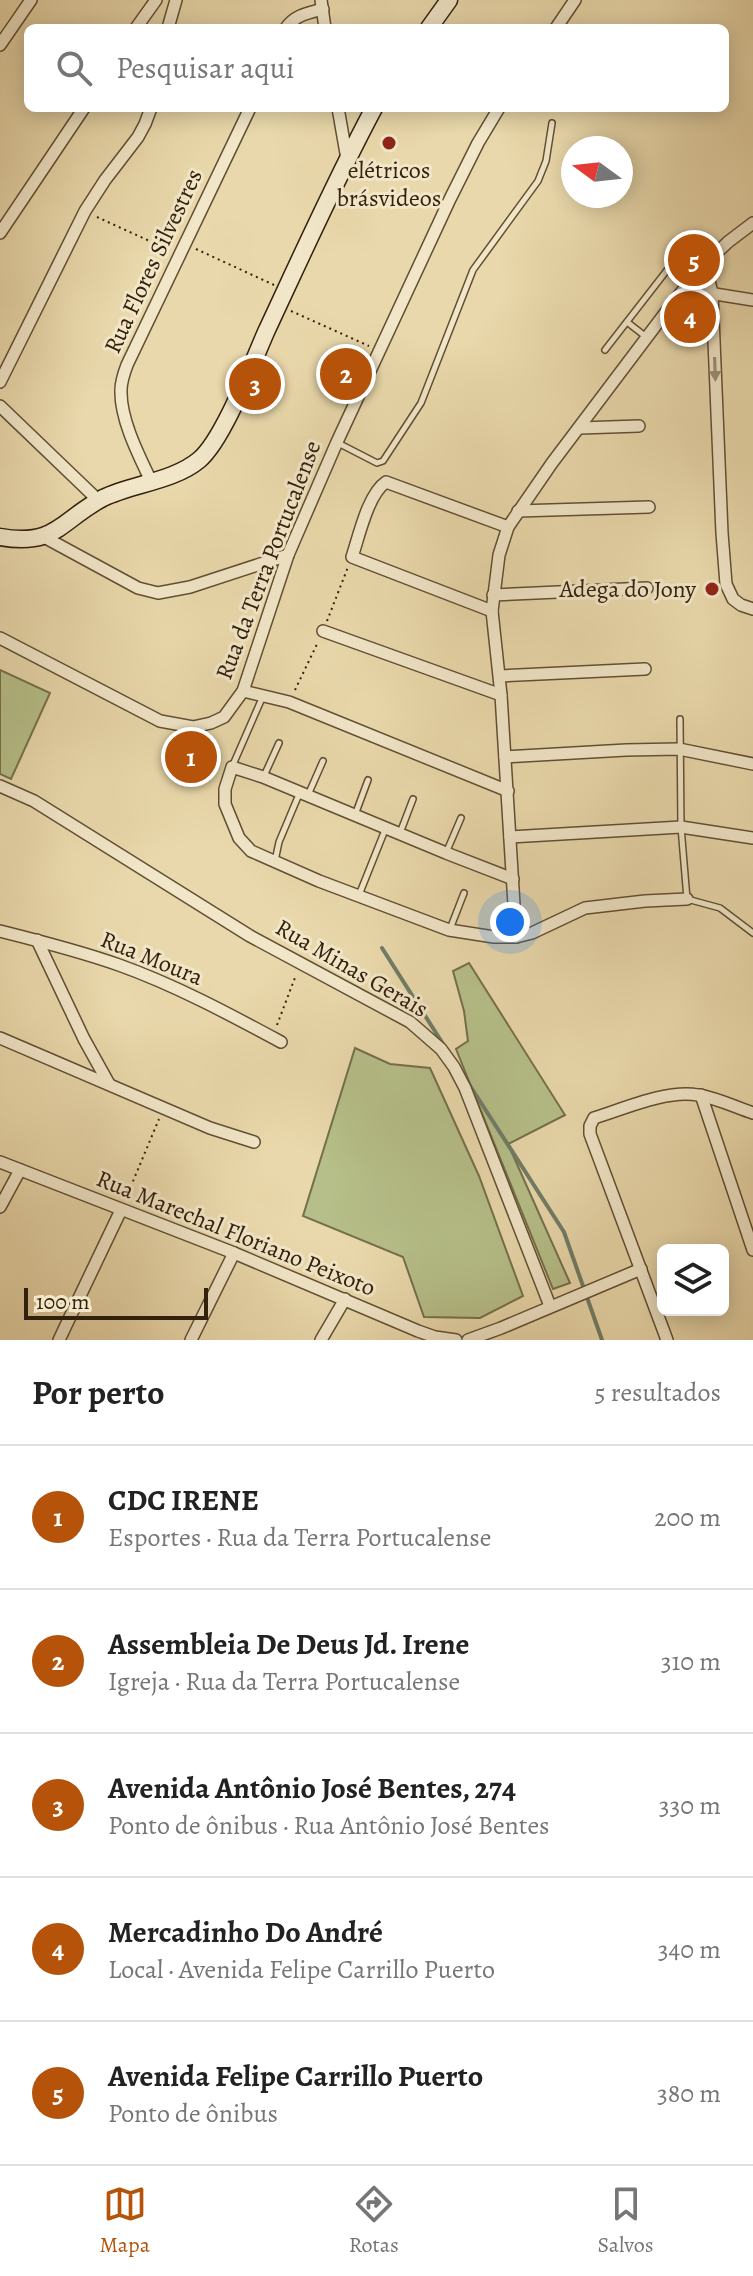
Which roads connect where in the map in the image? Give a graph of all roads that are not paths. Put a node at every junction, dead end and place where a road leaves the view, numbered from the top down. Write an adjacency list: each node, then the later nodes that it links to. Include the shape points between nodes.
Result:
1 (31, 0): 13 (street)
2 (176, 0): 8 (street)
3 (449, 0): 11 (street)
4 (575, 0): 12 (street)
5 (152, 2): 7 (street)
6 (322, 4): 9 (street); 10 (street)
7 (138, 24)
8 (169, 24)
9 (290, 24)
10 (324, 24)
11 (432, 24)
12 (559, 24)
13 (0, 45)
14 (81, 112): 23 (street)
15 (150, 112): 32 (street, via 138,137 85,211)
16 (248, 112): 37 (street, Rua Flores Silvestres, via 121,382 122,405)
17 (339, 112): 21 (street)
18 (372, 112): 21 (street)
19 (497, 112): 36 (street, Rua da Terra Portucalense)
20 (552, 123): 36 (lane, via 538,181 473,270 421,403 383,461 377,463)
21 (347, 159): 37 (street, via 209,451 196,463)
22 (753, 223): 25 (street)
23 (0, 233)
24 (678, 256): 29 (lane)
25 (705, 264): 26 (street); 27 (street)
26 (684, 289): 27 (street); 30 (street)
27 (712, 293): 28 (street); 47 (street, one-way to 47, via 726,584 733,599)
28 (753, 300)
29 (627, 322): 30 (lane); 31 (lane)
30 (645, 337): 35 (street)
31 (605, 350)
32 (0, 382)
33 (0, 406): 38 (street)
34 (639, 426): 35 (street)
35 (580, 428): 40 (street)
36 (337, 442): 44 (street, Rua da Terra Portucalense)
37 (151, 481): 38 (street)
38 (99, 501): 43 (street)
39 (649, 507): 40 (street)
40 (518, 511): 41 (street)
41 (508, 527): 46 (street); 48 (street, via 386,482 368,511 352,557)
42 (0, 537): 43 (street)
43 (44, 537): 44 (street, via 138,588 158,593)
44 (288, 555): 53 (street, Rua da Terra Portucalense)
45 (647, 588): 46 (street)
46 (493, 595): 48 (street)
47 (753, 609)
48 (492, 611): 52 (street)
49 (323, 631): 55 (street)
50 (0, 638): 53 (street, Rua da Terra Portucalense, via 175,725 193,727 224,717)
51 (645, 669): 52 (street)
52 (500, 676): 55 (street)
53 (243, 691): 54 (street)
54 (263, 695): 62 (lane); 66 (street)
55 (501, 695): 59 (street)
56 (680, 719): 58 (lane)
57 (279, 743): 63 (lane)
58 (679, 749): 59 (street); 61 (street); 71 (lane)
59 (505, 757): 66 (street)
60 (323, 761): 67 (lane)
61 (753, 764)
62 (232, 767): 63 (street); 77 (street, via 224,796 234,828 251,851)
63 (263, 777): 67 (street)
64 (368, 780): 69 (lane)
65 (0, 786): 101 (street, Rua Minas Gerais, via 34,801 237,928 410,1022 441,1049 471,1103)
66 (508, 791): 74 (street)
67 (304, 794): 69 (street); 77 (lane)
68 (413, 799): 73 (lane)
69 (354, 815): 72 (street)
70 (461, 818): 76 (lane)
71 (681, 827): 74 (street); 75 (street); 81 (lane)
72 (386, 829): 73 (street); 80 (lane)
73 (399, 834): 76 (street)
74 (510, 837): 78 (street)
75 (753, 838)
76 (446, 853): 78 (street)
77 (274, 862): 80 (street)
78 (513, 879): 85 (street)
79 (464, 893): 82 (lane)
80 (359, 896): 82 (street)
81 (687, 899): 84 (lane, via 720,908); 85 (street, via 585,908)
82 (449, 930): 85 (street)
83 (0, 931): 86 (street, Rua Moura)
84 (753, 933)
85 (516, 937)
86 (37, 940): 88 (street, Rua Moura, via 121,965); 89 (street)
87 (0, 1038): 89 (street)
88 (277, 1040)
89 (110, 1084): 92 (street)
90 (701, 1095): 91 (street); 97 (street); 99 (street, via 670,1095 591,1122 590,1134)
91 (753, 1113)
92 (254, 1142)
93 (0, 1162): 94 (street, Rua Marechal Floriano Peixoto)
94 (20, 1170): 95 (street); 96 (street, Rua Marechal Floriano Peixoto)
95 (0, 1207)
96 (121, 1210): 98 (street, Rua Marechal Floriano Peixoto); 102 (street)
97 (753, 1250)
98 (234, 1253): 100 (street, Rua Marechal Floriano Peixoto); 103 (street)
99 (641, 1269): 101 (street); 107 (street)
100 (345, 1299): 104 (street); 105 (street, Rua Marechal Floriano Peixoto, via 418,1331)
101 (550, 1306): 106 (street)
102 (59, 1340)
103 (191, 1340)
104 (321, 1340)
105 (456, 1340)
106 (468, 1340)
107 (667, 1340)

